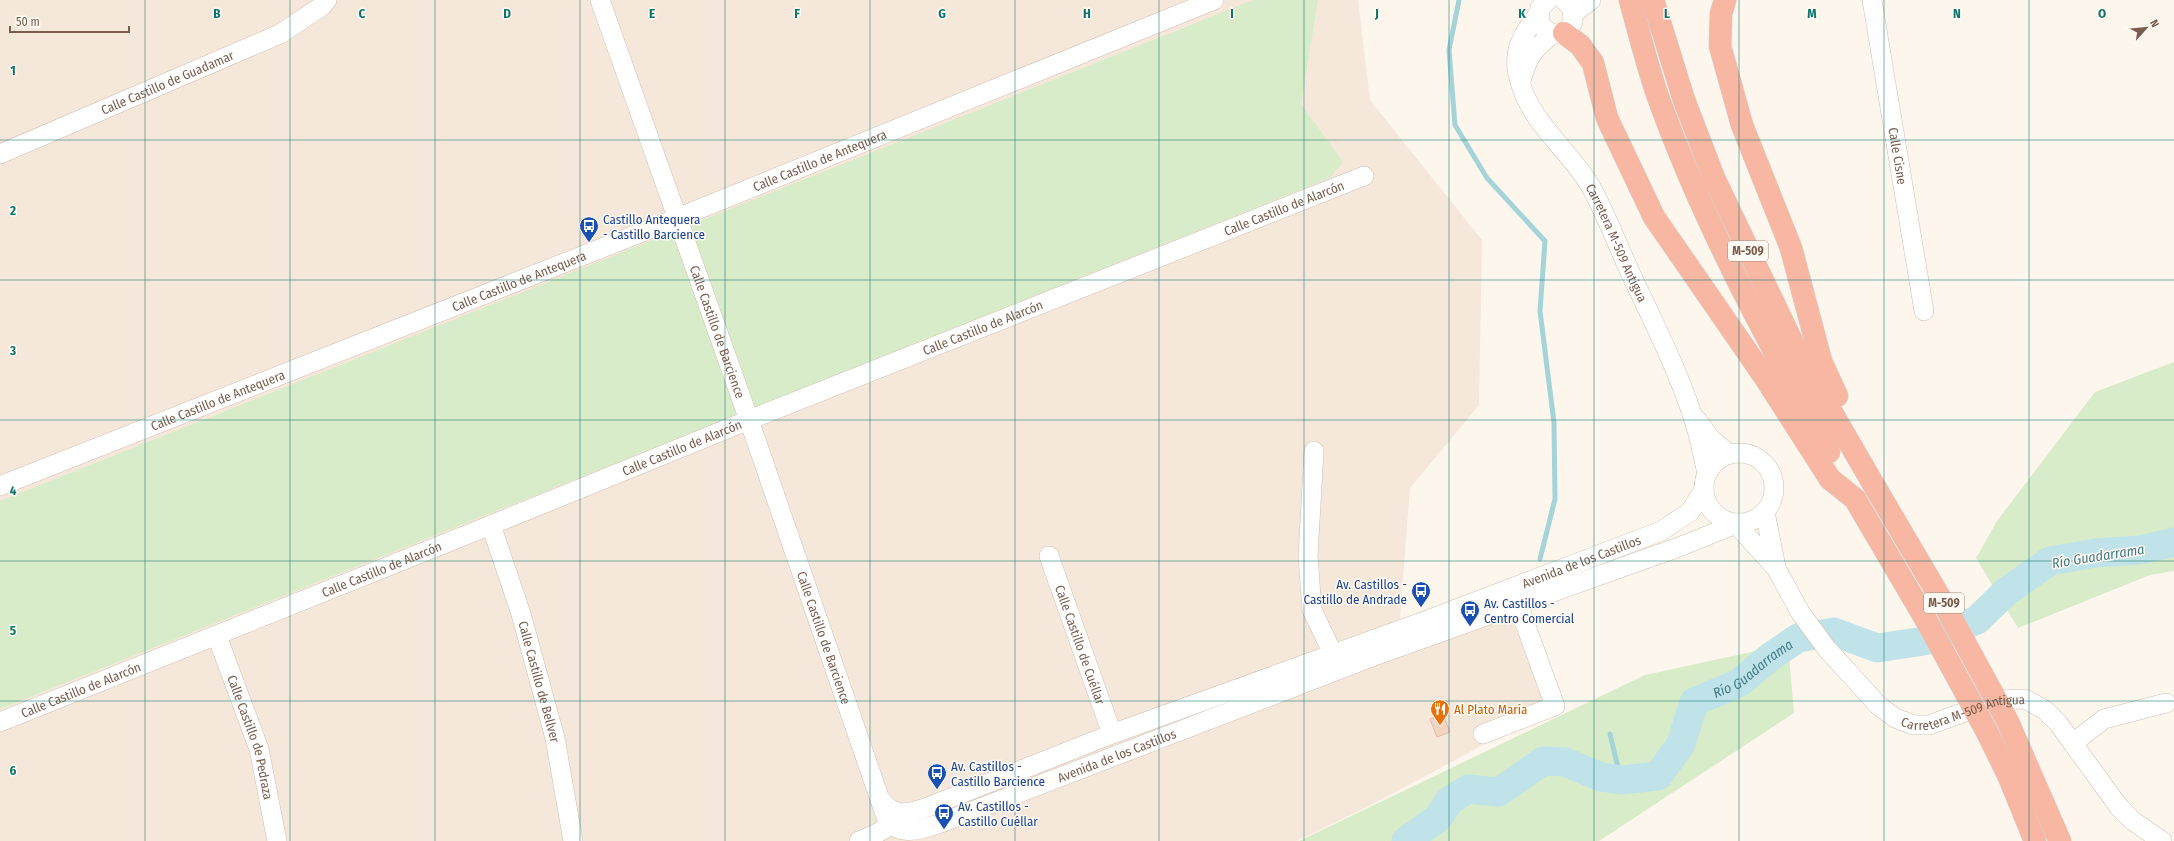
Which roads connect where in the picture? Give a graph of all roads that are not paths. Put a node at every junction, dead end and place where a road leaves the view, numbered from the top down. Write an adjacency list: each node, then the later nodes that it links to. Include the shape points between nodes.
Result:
1 (327, 0): 13 (street, Calle Castillo de Guadamar, via 280,34)
2 (600, 0): 15 (street, Calle Castillo de Barcience)
3 (1214, 0): 15 (street, Calle Castillo de Antequera)
4 (1591, 0): 10 (street)
5 (1630, 0): 25 (highway, M-509, via 1660,103 1725,256)
6 (1653, 0): 21 (highway, M-509, via 1684,100 1714,178 1799,356)
7 (1725, 0): 21 (highway, via 1721,14 1720,46 1742,125 1791,248 1821,361 1845,414)
8 (1872, 0): 16 (street, Calle Cisne)
9 (1542, 5): 11 (street, via 1542,27); 12 (street, Carretera M-509 Antigua, via 1521,38 1515,55)
10 (1569, 6): 11 (street, via 1571,26)
11 (1559, 33): 12 (street, via 1536,47 1526,61); 25 (highway, via 1580,44 1593,62 1607,118 1654,217 1766,379 1830,479)
12 (1520, 84): 17 (street, Carretera M-509 Antigua, via 1539,121 1591,187 1659,334)
13 (0, 154)
14 (1364, 176): 18 (street, Calle Castillo de Alarcón)
15 (677, 218): 18 (street, Calle Castillo de Barcience); 23 (street, Calle Castillo de Antequera)
16 (1924, 311)
17 (1692, 414): 20 (street, Carretera M-509 Antigua, via 1711,439); 22 (street, Carretera M-509 Antigua)
18 (749, 420): 28 (street, Calle Castillo de Alarcón); 39 (street, Calle Castillo de Barcience)
19 (1314, 451): 33 (street, via 1308,556 1312,610)
20 (1729, 454): 22 (street, via 1716,461); 26 (street, via 1750,455 1767,467 1774,489 1772,501)
21 (1860, 461): 44 (highway, M-509, bridge, via 1945,606 2008,722)
22 (1707, 473): 24 (street)
23 (0, 486)
24 (1703, 491): 27 (street, via 1714,513); 33 (street, Avenida de los Castillos, via 1690,512 1661,531)
25 (1855, 499): 43 (highway, M-509, bridge, via 1926,620 1987,732)
26 (1765, 512): 27 (street, via 1752,521); 30 (street, Carretera M-509 Antigua)
27 (1736, 524): 30 (street, Carretera M-509 Antigua); 31 (street, Avenida de los Castillos)
28 (492, 525): 32 (street, Calle Castillo de Alarcón); 41 (street, Calle Castillo de Bellver, via 521,614 555,738)
29 (1049, 556): 36 (street, Calle Castillo de Cuéllar)
30 (1776, 568): 38 (street, Carretera M-509 Antigua, via 1812,629 1827,649 1878,705 1895,718 1914,725 1930,725 1998,700 2025,699 2045,710)
31 (1518, 604): 37 (street, via 1555,706); 39 (street, Avenida de los Castillos, via 1377,655 940,823 918,830 903,831)
32 (217, 636): 35 (street, Calle Castillo de Alarcón); 40 (street, Calle Castillo de Pedraza, via 259,749)
33 (1333, 654): 36 (street, Avenida de los Castillos)
34 (2166, 703): 38 (street, via 2104,719)
35 (0, 722)
36 (1112, 734): 39 (street, Avenida de los Castillos, via 925,808 900,814)
37 (1483, 734)
38 (2073, 743): 45 (street, Carretera M-509 Antigua, via 2119,807 2133,821)
39 (888, 812): 42 (street, via 881,831)
40 (277, 841)
41 (573, 841)
42 (859, 841)
43 (2035, 841)
44 (2060, 841)
45 (2162, 841)

